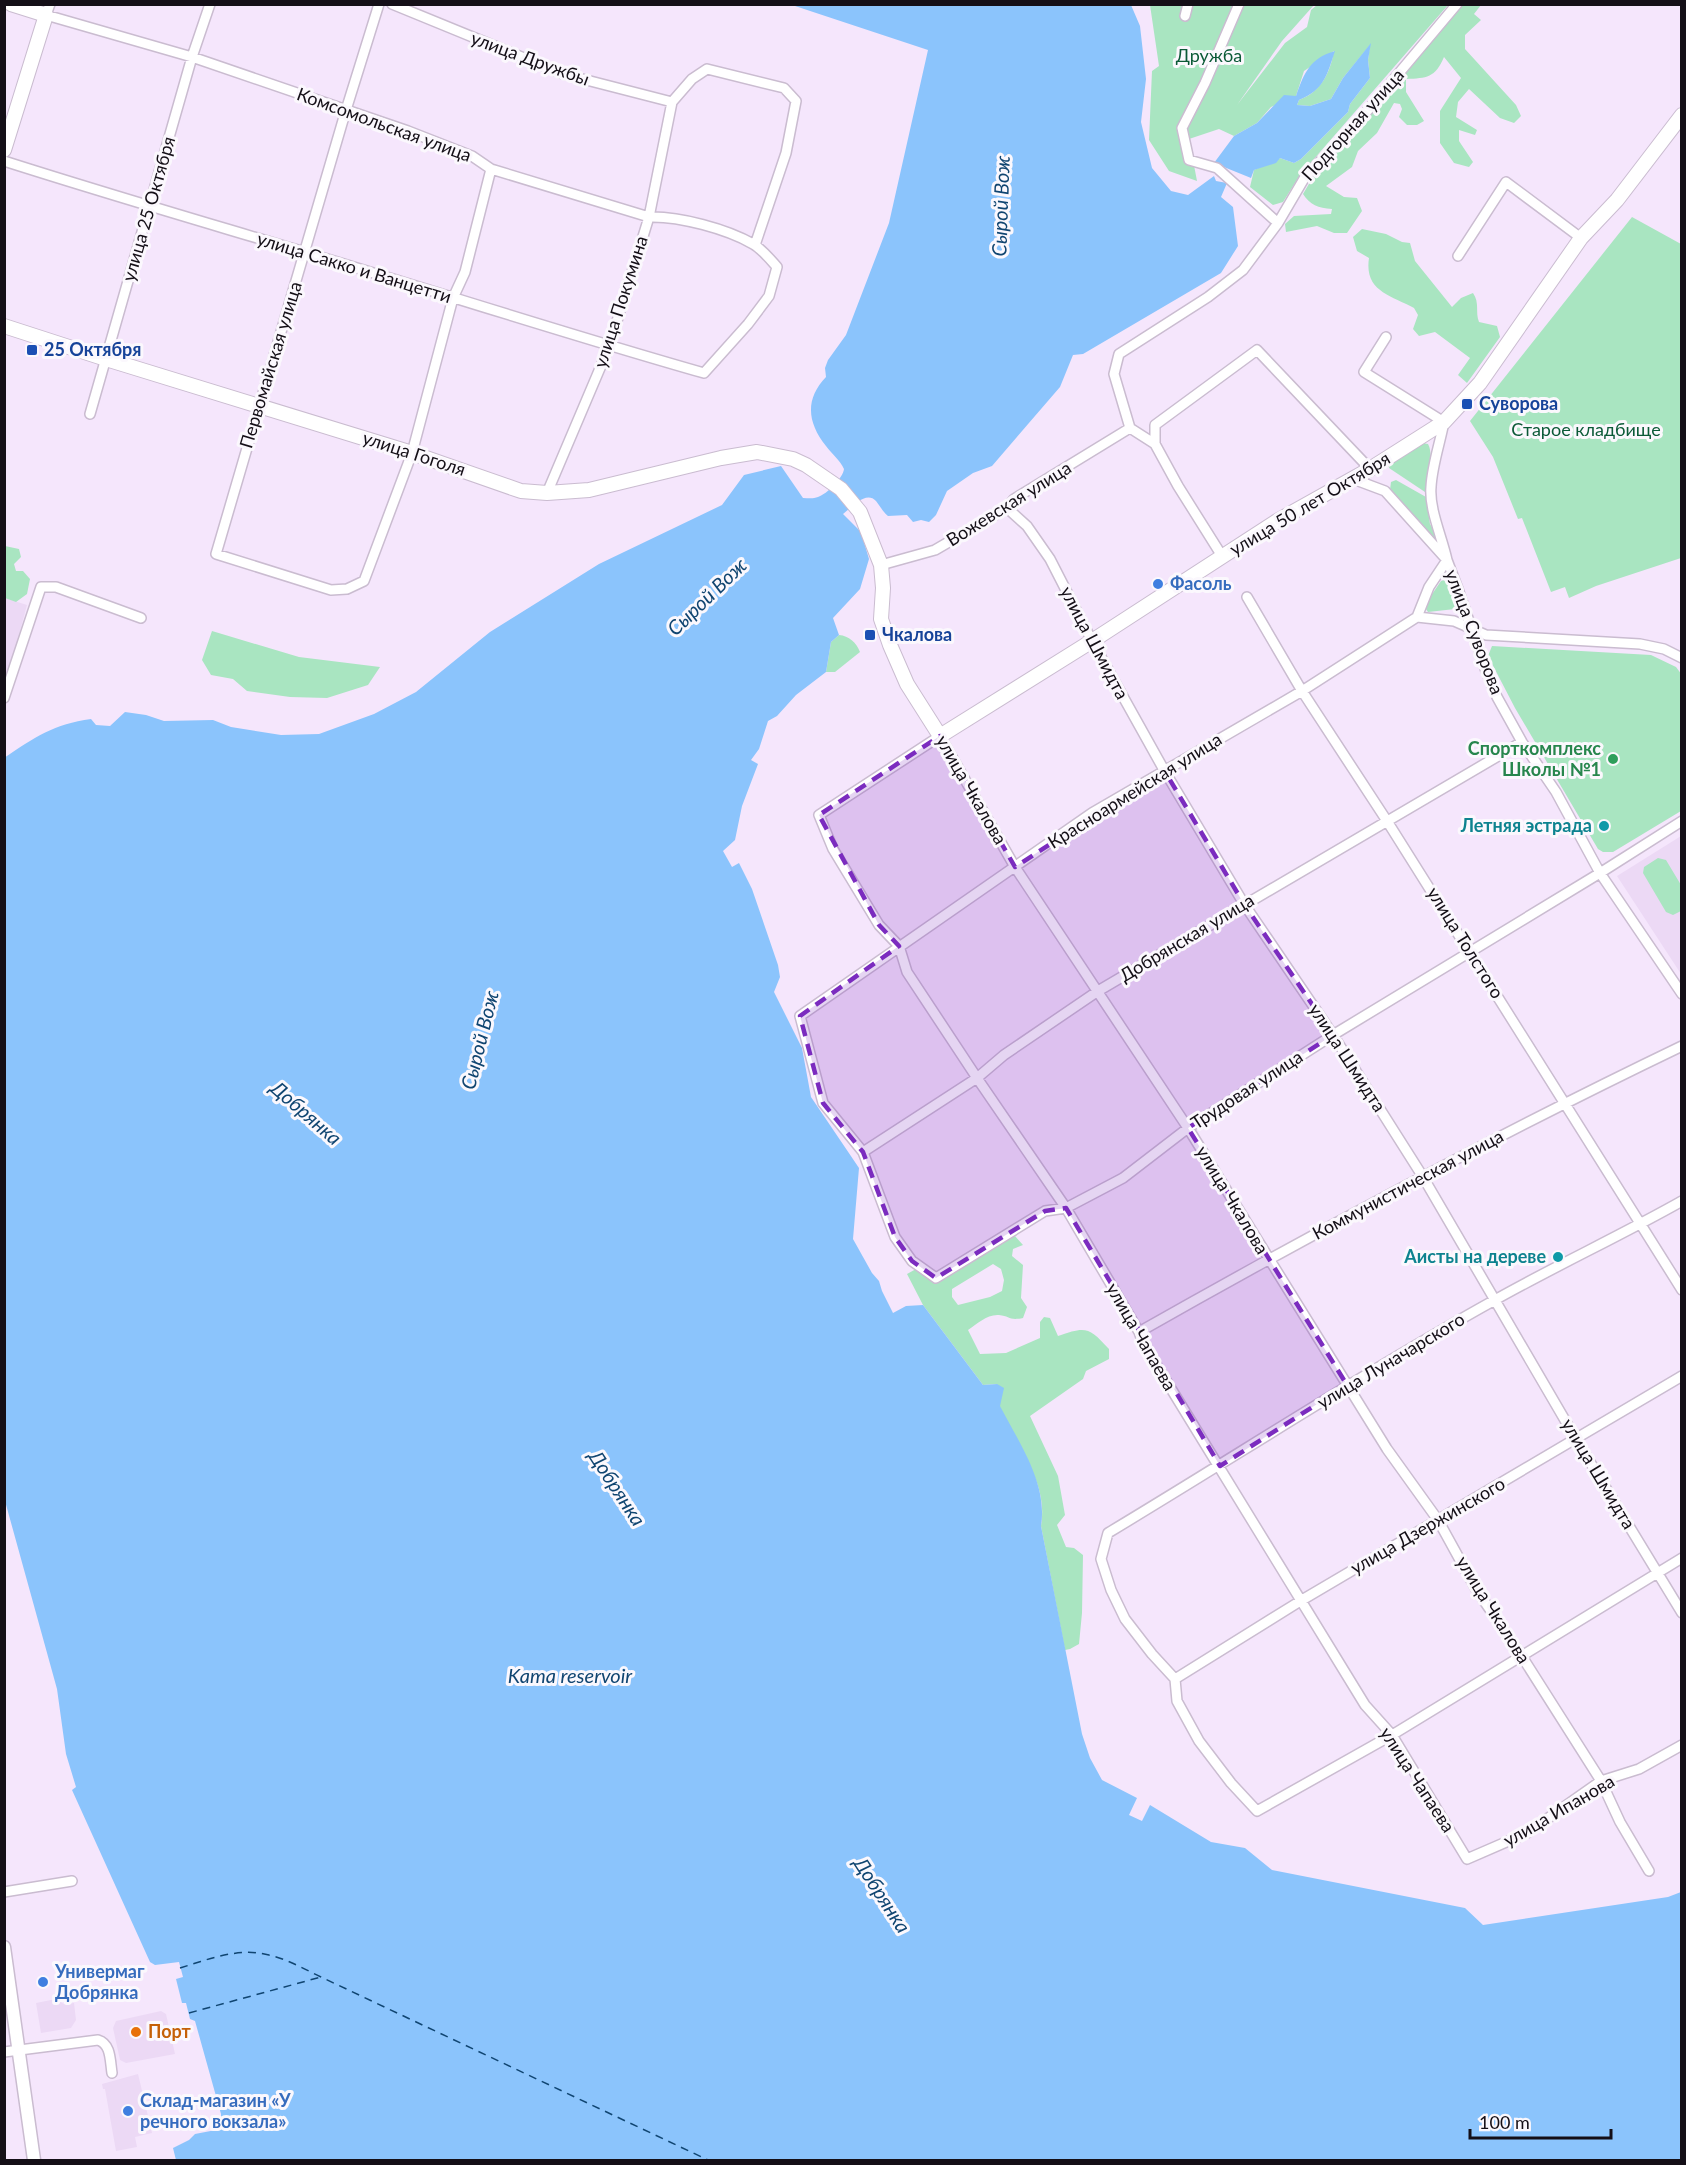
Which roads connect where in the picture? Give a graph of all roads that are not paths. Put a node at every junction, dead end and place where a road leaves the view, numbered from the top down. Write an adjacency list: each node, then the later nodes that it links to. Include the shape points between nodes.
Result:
1 (11, 4): 8 (main road, Комсомольская улица)
2 (210, 4): 10 (street, улица 25 Октября)
3 (379, 4): 12 (street, Первомайская улица)
4 (392, 4): 11 (street, улица Дружбы, via 563,74)
5 (1188, 4): 9 (street)
6 (1239, 4): 19 (street, via 1182,128 1189,160 1217,168)
7 (1457, 4): 19 (street, Подгорная улица, via 1357,123 1305,177)
8 (48, 10): 10 (street, Комсомольская улица); 14 (main road)
9 (1185, 16)
10 (192, 57): 12 (street, Комсомольская улица); 17 (street, улица 25 Октября)
11 (672, 102): 18 (street, улица Покумина); 21 (street, via 692,79 707,69 784,88 796,101 786,153)
12 (346, 110): 16 (street, Комсомольская улица, via 472,156); 22 (street, Первомайская улица)
13 (1682, 115): 20 (main road, улица 50 лет Октября, via 1617,200)
14 (4, 150)
15 (4, 161): 17 (street, улица Сакко и Ванцетти)
16 (491, 169): 18 (street, Комсомольская улица); 24 (street, via 465,272)
17 (150, 207): 22 (street, улица Сакко и Ванцетти); 28 (street, улица 25 Октября)
18 (649, 217): 21 (street, Комсомольская улица, via 664,216 721,230); 27 (street, улица Покумина)
19 (1278, 223): 32 (street, Подгорная улица, via 1243,270 1119,354 1114,375)
20 (1581, 238): 23 (street, via 1506,182); 31 (main road, улица 50 лет Октября, via 1480,383)
21 (755, 245): 27 (street, улица Сакко и Ванцетти, via 777,267 769,296 704,373)
22 (305, 252): 24 (street, улица Сакко и Ванцетти); 29 (street, Первомайская улица)
23 (1458, 256)
24 (453, 298): 27 (street, улица Сакко и Ванцетти); 34 (street)
25 (4, 326): 28 (main road, улица Гоголя)
26 (1386, 338): 31 (street, via 1364,372)
27 (609, 346): 37 (street, улица Покумина)
28 (106, 359): 29 (main road, улица Гоголя); 30 (street, улица 25 Октября)
29 (258, 405): 34 (main road, улица Гоголя); 34 (street, Первомайская улица, via 216,554 331,590 347,589 364,581)
30 (90, 414)
31 (1444, 422): 35 (main road, улица 50 лет Октября); 41 (street, via 1431,487 1433,514)
32 (1130, 428): 33 (street); 38 (street, Вожевская улица, via 1014,499)
33 (1155, 444): 35 (street, via 1155,425 1257,350); 40 (street)
34 (412, 453): 37 (main road, улица Гоголя, via 521,491)
35 (1371, 469): 36 (main road, улица 50 лет Октября)
36 (1353, 479): 40 (main road, улица 50 лет Октября); 41 (street, улица Суворова, via 1385,491)
37 (547, 493): 39 (main road, улица Гоголя, via 589,490 757,452 806,465 848,495)
38 (1007, 508): 42 (street, Вожевская улица, via 935,550); 47 (street, улица Шмидта, via 1027,525 1050,559)
39 (860, 512): 42 (main road, улица Чкалова)
40 (1222, 556): 47 (main road, улица 50 лет Октября)
41 (1447, 560): 44 (street, via 1429,587); 46 (street, улица Суворова)
42 (881, 565): 51 (main road, улица Чкалова, via 881,619 908,684)
43 (1246, 597): 49 (street, улица Толстого)
44 (1418, 617): 46 (street, via 1444,619); 49 (street, Красноармейская улица)
45 (141, 618): 50 (street, via 56,587 40,587)
46 (1473, 631): 48 (street, via 1640,644); 52 (street, улица Суворова, via 1492,686)
47 (1092, 641): 51 (main road, улица 50 лет Октября); 53 (street, улица Шмидта)
48 (1682, 658)
49 (1302, 691): 53 (street, Красноармейская улица); 55 (street, улица Толстого)
50 (4, 698)
51 (940, 736): 54 (street, улица 50 лет Октября); 57 (street, улица Чкалова)
52 (1522, 742): 55 (street, Добрянская улица); 58 (street, улица Суворова)
53 (1164, 770): 57 (street, Красноармейская улица, via 1092,813); 59 (street, улица Шмидта)
54 (819, 815): 60 (street, улица Чапаева, via 833,849 879,925)
55 (1387, 821): 59 (street, Добрянская улица); 61 (street, улица Толстого)
56 (1682, 821): 58 (street, Трудовая улица)
57 (1015, 867): 60 (street, Красноармейская улица); 62 (street, улица Чкалова)
58 (1600, 873): 61 (street, Трудовая улица); 63 (street, улица Суворова)
59 (1244, 904): 62 (street, Добрянская улица); 64 (street, улица Шмидта)
60 (899, 946): 66 (street, улица Чапаева, via 907,972); 69 (street, Красноармейская улица, via 800,1016 823,1103)
61 (1470, 952): 64 (street, Трудовая улица); 67 (street, улица Толстого)
62 (1098, 991): 66 (street, Добрянская улица); 68 (street, улица Чкалова)
63 (1682, 994)
64 (1333, 1035): 68 (street, Трудовая улица); 70 (street, улица Шмидта)
65 (1682, 1046): 67 (street, Коммунистическая улица)
66 (977, 1078): 69 (street, Добрянская улица); 72 (street, улица Чапаева)
67 (1565, 1102): 70 (street, Коммунистическая улица); 73 (street, улица Толстого)
68 (1188, 1128): 72 (street, Трудовая улица, via 1123,1178); 74 (street, улица Чкалова)
69 (863, 1152): 72 (street, Трудовая улица, via 895,1237 912,1261 936,1278 1045,1211)
70 (1423, 1177): 74 (street, Коммунистическая улица); 76 (street, улица Шмидта)
71 (1682, 1201): 73 (street, улица Луначарского)
72 (1066, 1208): 77 (street, улица Чапаева)
73 (1640, 1224): 75 (street, улица Толстого); 76 (street, улица Луначарского)
74 (1268, 1259): 77 (street, Коммунистическая улица); 79 (street, улица Чкалова)
75 (1682, 1290)
76 (1494, 1300): 79 (street, улица Луначарского); 80 (street, улица Шмидта)
77 (1139, 1332): 81 (street, улица Чапаева)
78 (1682, 1376): 80 (street, улица Дзержинского)
79 (1347, 1385): 81 (street, улица Луначарского); 82 (street, улица Чкалова)
80 (1576, 1439): 82 (street, улица Дзержинского); 84 (street, улица Шмидта)
81 (1220, 1466): 85 (street, улица Чапаева); 88 (street, улица Луначарского, via 1108,1533 1101,1559 1125,1619)
82 (1438, 1520): 85 (street, улица Дзержинского); 87 (street, улица Чкалова, via 1476,1589)
83 (1682, 1558): 84 (street)
84 (1657, 1572): 86 (street, улица Шмидта); 87 (street)
85 (1302, 1600): 88 (street, улица Дзержинского); 89 (street, улица Чапаева, via 1365,1705)
86 (1682, 1613)
87 (1521, 1655): 89 (street); 91 (street, улица Чкалова)
88 (1175, 1679): 89 (street, via 1177,1701 1199,1741 1257,1811)
89 (1392, 1735): 92 (street, улица Чапаева)
90 (1682, 1745): 91 (street, улица Ипанова, via 1639,1769)
91 (1601, 1782): 92 (street, улица Ипанова, via 1527,1833); 93 (street, улица Чкалова)
92 (1467, 1859)
93 (1649, 1871)
94 (72, 1881): 95 (street)
95 (4, 1892)
96 (4, 1947): 97 (street)
97 (18, 2051): 98 (street); 99 (street, via 98,2040 108,2048); 100 (street)
98 (4, 2052)
99 (112, 2073)
100 (34, 2160)

